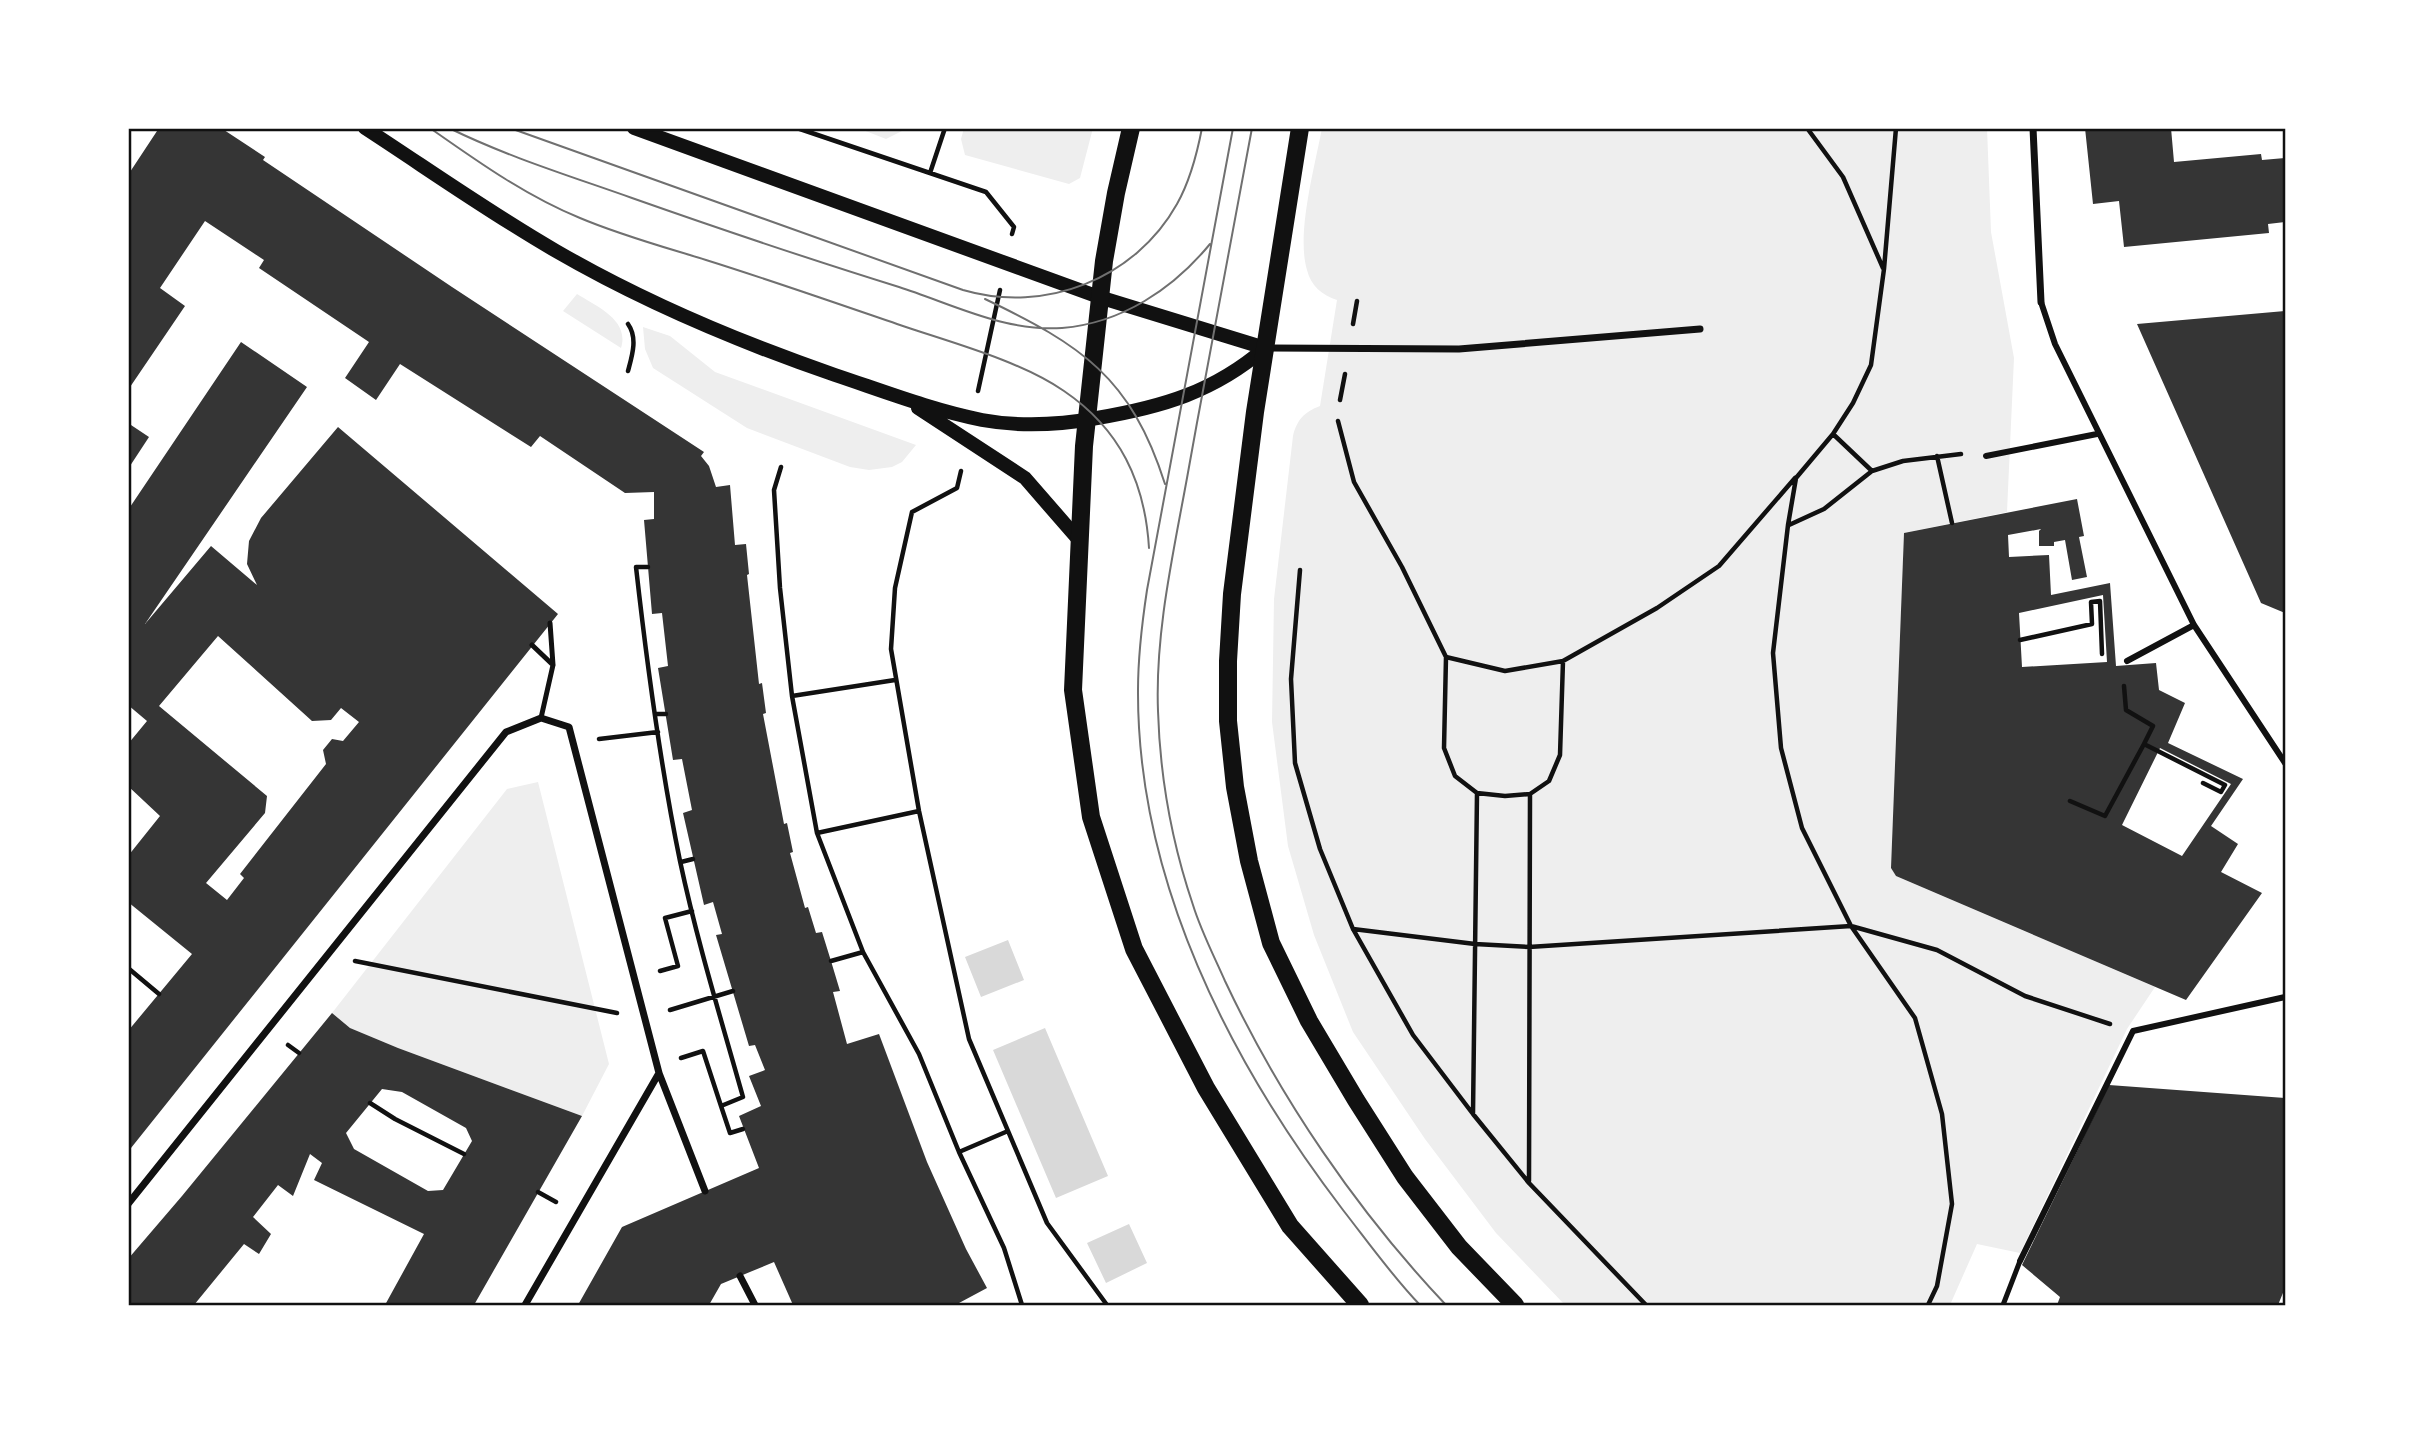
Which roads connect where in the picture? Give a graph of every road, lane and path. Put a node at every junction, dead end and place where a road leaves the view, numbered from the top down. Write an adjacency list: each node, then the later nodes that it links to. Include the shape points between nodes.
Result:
1 (365, 128): 17 (main road, via 582,266 774,354)
2 (634, 128): 11 (main road)
3 (797, 128): 10 (path)
4 (946, 128): 10 (path)
5 (1131, 128): 13 (main road)
6 (1300, 128): 16 (main road)
7 (1807, 128): 12 (path, via 1843,177)
8 (1896, 128): 12 (path)
9 (2033, 128): 14 (street)
10 (930, 173): 11 (path, via 986,192 1014,227)
11 (1006, 262): 13 (main road); 18 (path)
12 (1884, 269): 21 (path, via 1871,365)
13 (1099, 297): 16 (main road); 19 (main road)
14 (2041, 302): 22 (street, via 2055,344)
15 (1700, 329): 16 (street, via 1460,349)
16 (1265, 348): 19 (main road, via 1235,372 1193,394); 98 (main road, via 1235,561 1228,661 1232,761 1249,861 1271,943 1349,1089 1405,1177 1459,1247)
17 (903, 398): 18 (main road); 23 (main road)
18 (973, 417): 19 (main road, via 1039,424)
19 (1086, 420): 32 (main road)
20 (1338, 421): 39 (path, via 1354,482)
21 (1833, 434): 28 (path); 29 (path)
22 (2097, 434): 26 (street); 36 (street)
23 (968, 441): 32 (main road, via 1035,486); 45 (path, via 957,488 912,512 895,588 891,649)
24 (1962, 454): 25 (path)
25 (1937, 456): 28 (path); 30 (path)
26 (1986, 456)
27 (781, 467): 46 (path, via 774,490 779,588)
28 (1872, 471): 31 (path, via 1824,509)
29 (1796, 478): 31 (path); 41 (path, via 1719,566)
30 (1952, 523)
31 (1788, 525): 63 (path, via 1773,653 1781,748 1802,828)
32 (1079, 540): 97 (main road, via 1073,690 1091,817 1133,948 1206,1088 1290,1226)
33 (648, 567): 47 (path, via 636,567)
34 (1300, 570): 64 (path, via 1291,679 1295,762 1320,849)
35 (550, 623): 43 (lane)
36 (2194, 625): 40 (street); 53 (street)
37 (2020, 640): 42 (path, via 2092,624 2091,602 2100,601)
38 (532, 645): 43 (lane)
39 (1446, 657): 41 (path, via 1505,671); 55 (path, via 1444,748 1455,776)
40 (2127, 661)
41 (1563, 662): 56 (path, via 1560,755 1549,780)
42 (2102, 662)
43 (553, 665): 49 (lane)
44 (2123, 678): 52 (path, via 2126,710 2153,726)
45 (895, 680): 46 (path); 58 (path)
46 (792, 696): 59 (path)
47 (654, 714): 48 (path); 50 (path)
48 (666, 714)
49 (541, 718): 68 (street, via 506,732); 77 (street, via 569,727)
50 (657, 732): 51 (path); 61 (path)
51 (626, 736)
52 (2144, 744): 54 (path, via 2225,785 2221,792); 57 (path, via 2105,816)
53 (2285, 763)
54 (2203, 783)
55 (1477, 793): 56 (path); 65 (path)
56 (1530, 794): 66 (path)
57 (2070, 801)
58 (919, 811): 59 (path); 85 (path, via 969,1039)
59 (817, 833): 67 (path)
60 (693, 859): 61 (path)
61 (681, 862): 62 (path)
62 (692, 911): 69 (path, via 665,918); 74 (path)
63 (1852, 926): 66 (path); 78 (path, via 1937,950 2025,996); 100 (path, via 1915,1018 1942,1114 1952,1204 1937,1286)
64 (1353, 929): 65 (path); 83 (path, via 1413,1035)
65 (1475, 944): 66 (path); 83 (path)
66 (1530, 947): 88 (path)
67 (863, 952): 70 (path); 86 (path, via 919,1054)
68 (327, 956): 77 (path); 90 (street)
69 (675, 959)
70 (831, 961)
71 (128, 968): 73 (path)
72 (733, 991): 74 (path)
73 (159, 994)
74 (715, 997): 76 (path); 82 (path, via 743,1097)
75 (2285, 997): 78 (street)
76 (684, 1006)
77 (643, 1019): 80 (street)
78 (2130, 1030): 91 (street)
79 (704, 1057): 82 (path)
80 (659, 1073): 89 (street); 93 (street)
81 (370, 1103): 87 (path)
82 (721, 1106): 84 (path, via 730,1133)
83 (1473, 1114): 88 (path)
84 (743, 1129)
85 (1008, 1131): 86 (path); 96 (path, via 1047,1223)
86 (959, 1152): 95 (path, via 1004,1248)
87 (464, 1154)
88 (1529, 1182): 99 (path)
89 (705, 1191)
90 (128, 1204)
91 (2020, 1261): 101 (lane)
92 (740, 1276): 94 (street)
93 (525, 1305)
94 (755, 1305)
95 (1022, 1305)
96 (1107, 1305)
97 (1360, 1305)
98 (1515, 1305)
99 (1646, 1305)
100 (1928, 1305)
101 (2003, 1305)

